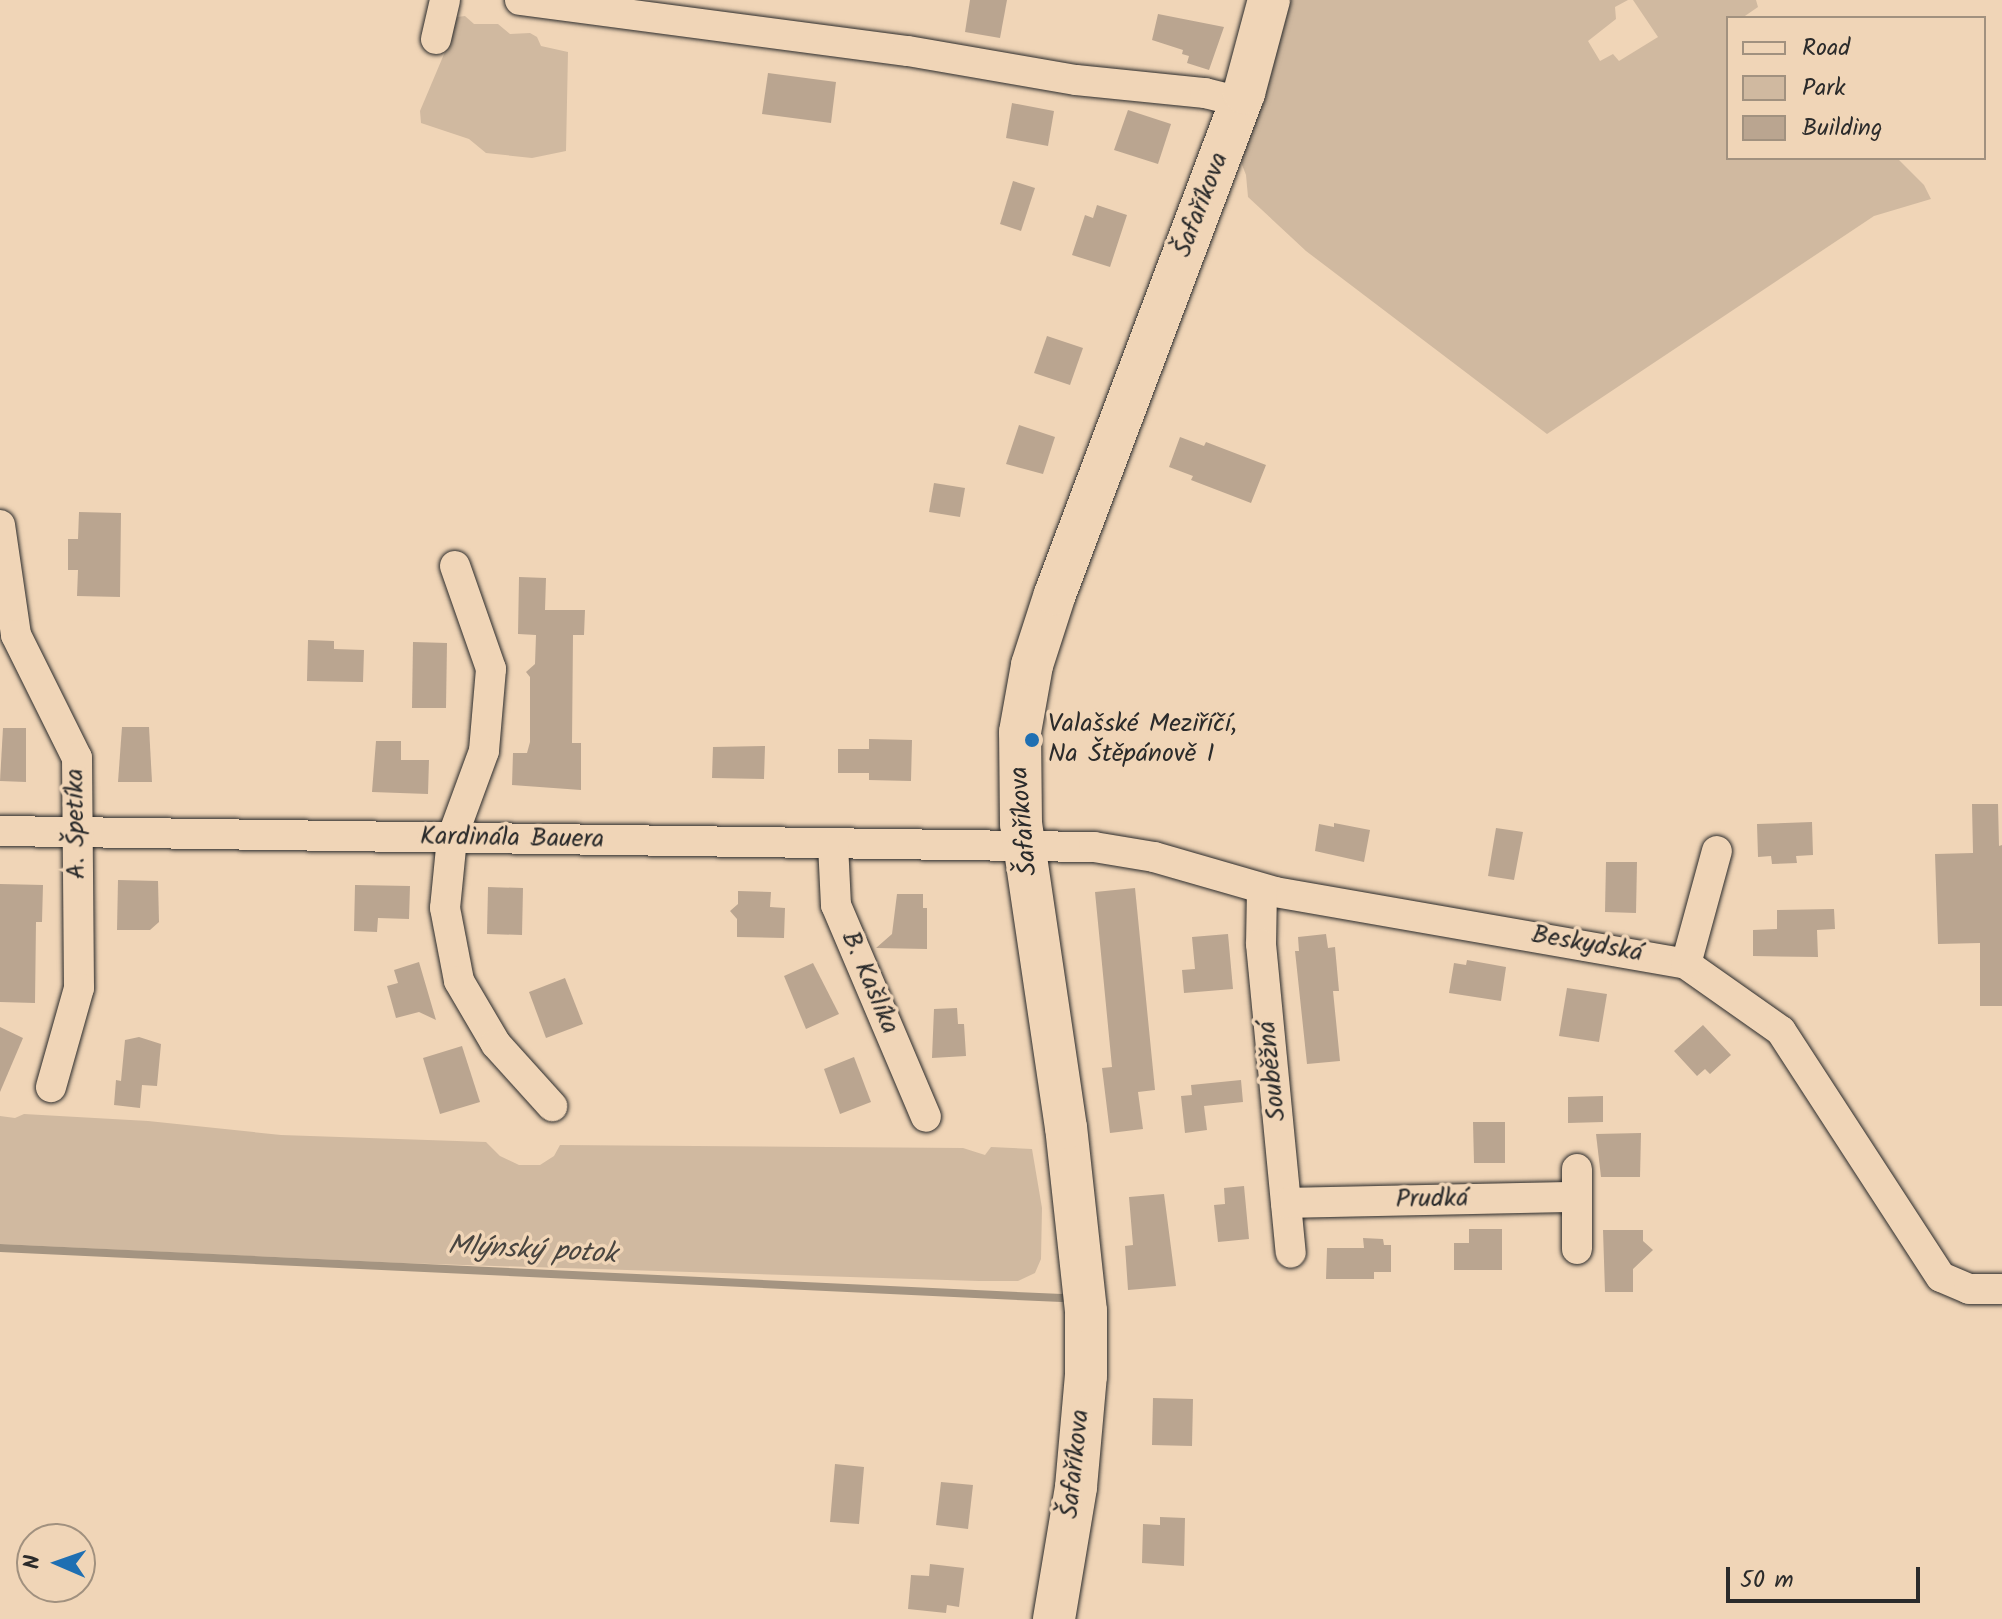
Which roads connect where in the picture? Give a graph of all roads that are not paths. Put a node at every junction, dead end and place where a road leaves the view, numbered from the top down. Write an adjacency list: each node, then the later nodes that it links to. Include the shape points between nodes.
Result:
1 (445, 0): 4 (street)
2 (520, 0): 5 (street, via 895,49)
3 (1268, 5): 5 (street, Šafaříkova)
4 (436, 39)
5 (1241, 102): 12 (street, Šafaříkova, via 1067,557 1032,665 1020,732)
6 (0, 525): 9 (street, A. Špetíka, via 16,635 77,758)
7 (455, 566): 10 (street, via 491,669 484,751)
8 (0, 831): 9 (street, Kardinála Bauera)
9 (78, 832): 10 (street, Kardinála Bauera); 16 (street, A. Špetíka, via 79,988)
10 (452, 838): 11 (street, Kardinála Bauera); 17 (street, via 445,908 459,981 496,1044)
11 (833, 844): 12 (street, Kardinála Bauera); 18 (street, B. Kašlíka, via 836,905)
12 (1024, 847): 14 (street, Beskydská, via 1119,850); 23 (street, Šafaříkova, via 1066,1128 1086,1311 1076,1487)
13 (1717, 851): 15 (street)
14 (1262, 889): 15 (street, Beskydská); 19 (street, Souběžná, via 1261,944)
15 (1686, 964): 22 (street, Beskydská, via 1781,1031 1941,1277 1969,1289)
16 (51, 1087)
17 (552, 1106)
18 (926, 1117)
19 (1286, 1203): 20 (street, Prudká, via 1577,1183); 21 (street, Souběžná)
20 (1577, 1249)
21 (1291, 1253)
22 (2002, 1289)
23 (1054, 1619)

